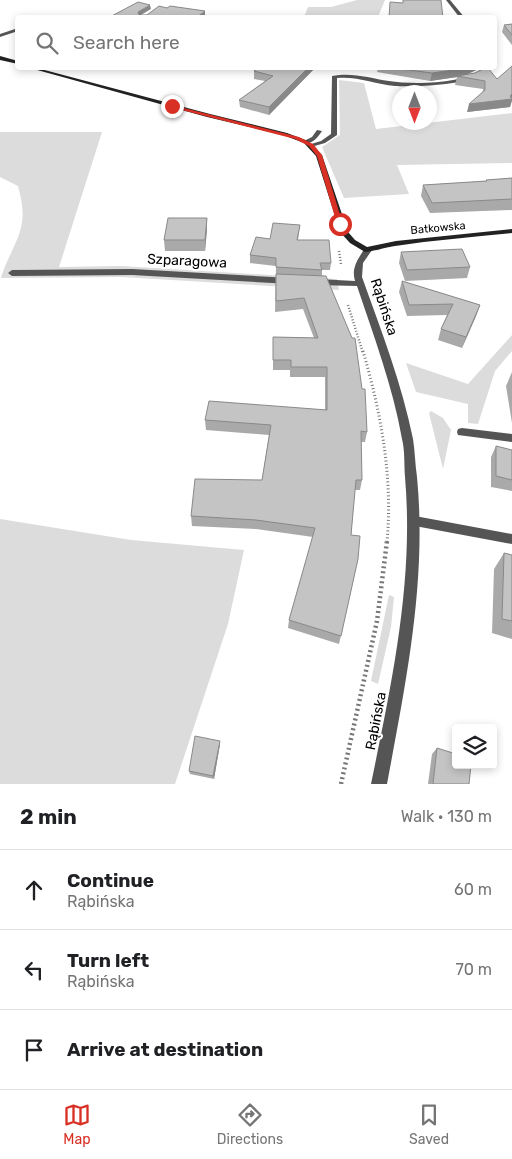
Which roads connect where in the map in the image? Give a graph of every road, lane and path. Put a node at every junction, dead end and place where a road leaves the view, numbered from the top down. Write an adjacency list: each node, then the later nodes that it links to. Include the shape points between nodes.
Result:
1 (448, 0): 2 (street)
2 (460, 15)
3 (15, 30): 4 (street)
4 (0, 36)
5 (0, 58): 6 (street)
6 (15, 62)
7 (40, 70): 10 (street, via 285,134)
8 (484, 70): 10 (street, via 467,78 413,84 346,75 334,77 334,135 323,142)
9 (319, 131): 10 (street)
10 (309, 144): 13 (street, via 320,155 346,236 357,246)
11 (512, 231): 13 (street, Batkowska, via 389,244)
12 (337, 246): 17 (path, via 341,254)
13 (368, 250): 18 (street, Rąbińska, via 357,268)
14 (12, 273): 15 (street, Szparagowa, via 132,272)
15 (295, 281)
16 (305, 281): 17 (street)
17 (343, 283): 18 (street); 23 (path, via 378,407 386,457 388,517 382,591)
18 (361, 284): 21 (street, Rąbińska, via 403,416)
19 (462, 432): 20 (street)
20 (512, 438)
21 (415, 521): 22 (street); 24 (street, Rąbińska, via 408,632)
22 (512, 539)
23 (341, 784)
24 (378, 784)

